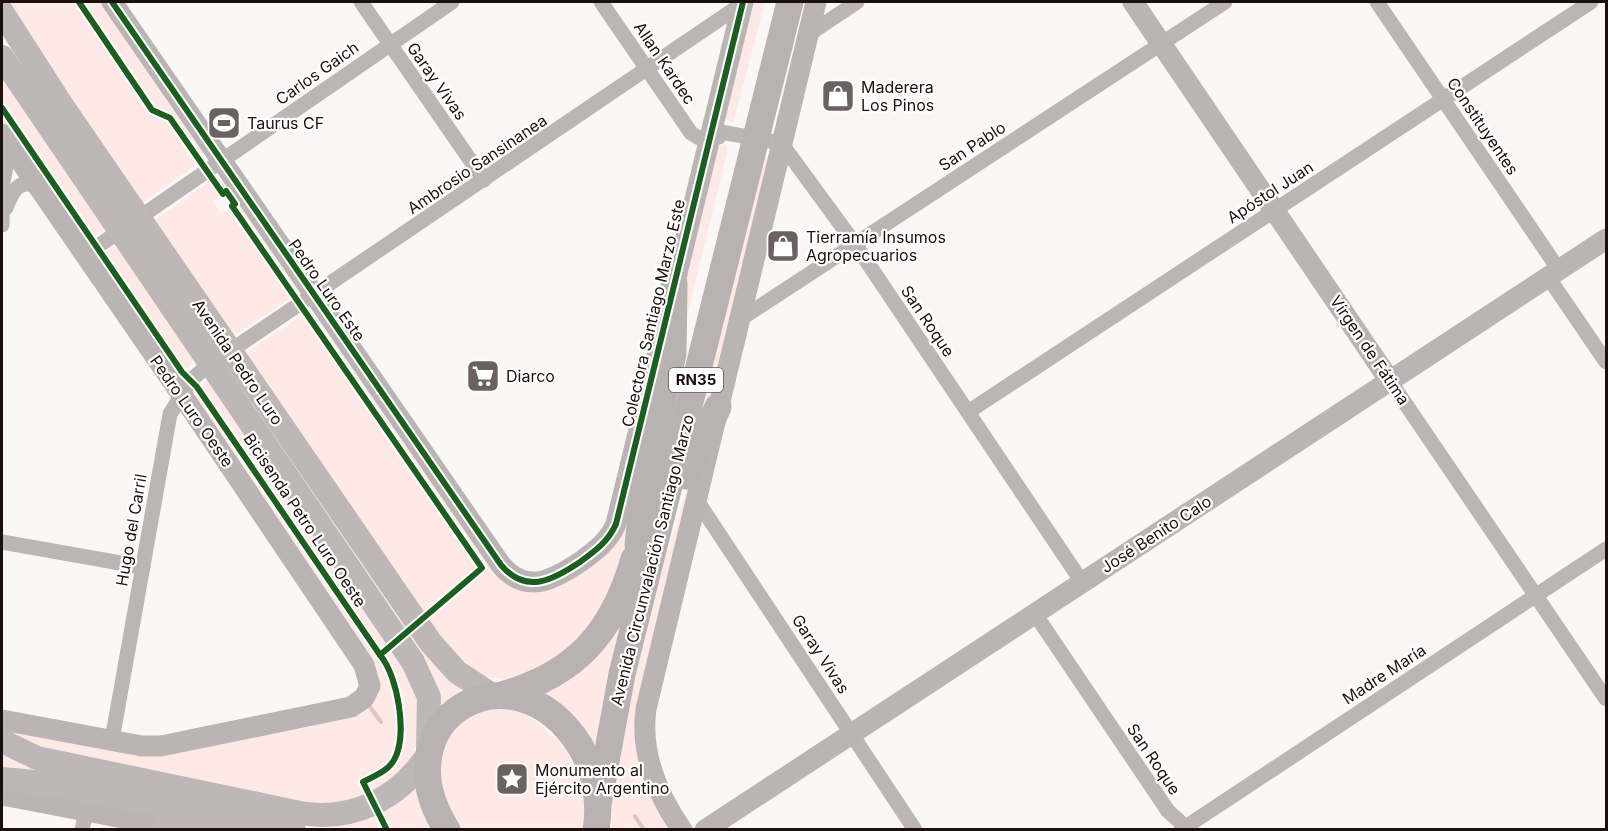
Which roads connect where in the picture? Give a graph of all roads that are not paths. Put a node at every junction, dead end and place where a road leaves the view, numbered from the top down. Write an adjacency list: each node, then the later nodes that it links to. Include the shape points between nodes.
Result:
1 (112, 2): 24 (street, Pedro Luro Este)
2 (361, 2): 17 (street, Garay Vivas)
3 (452, 2): 17 (street, Carlos Gaich)
4 (602, 2): 19 (street, Allan Kardec)
5 (773, 2): 22 (highway, Avenida Circunvalación Santiago Marzo / RN35)
6 (790, 2): 22 (highway, Avenida Circunvalación Santiago Marzo / RN35)
7 (816, 2): 15 (street)
8 (857, 2): 15 (street)
9 (1133, 2): 16 (street, Vírgen de Fátima)
10 (1225, 2): 16 (street, San Pablo)
11 (1377, 2): 20 (street, Constituyentes)
12 (1591, 2): 20 (street, Apóstol Juan)
13 (742, 3): 19 (street, Ambrosio Sansinanea); 21 (street, Colectora Santiago Marzo Este)
14 (2, 12): 28 (main road, Avenida Pedro Luro)
15 (808, 34): 22 (street)
16 (1161, 43): 27 (street, Vírgen de Fátima); 32 (street, San Pablo)
17 (390, 44): 24 (street, Carlos Gaich); 25 (street, Garay Vivas)
18 (2, 57): 30 (main road, Avenida Pedro Luro)
19 (647, 69): 21 (street, Allan Kardec, via 691,133 699,138); 25 (street, Ambrosio Sansinanea)
20 (1443, 99): 27 (street, Apóstol Juan); 34 (street, Constituyentes)
21 (709, 134): 22 (street); 35 (street, Colectora Santiago Marzo Este)
22 (759, 139): 32 (street, San Roque); 37 (street); 47 (highway, Avenida Circunvalación Santiago Marzo / RN35); 54 (highway, Avenida Circunvalación Santiago Marzo / RN35)
23 (6, 140): 26 (street, Pedro Luro Oeste); 29 (street)
24 (222, 161): 28 (street, Carlos Gaich); 36 (street, Pedro Luro Este)
25 (484, 180): 36 (street, Ambrosio Sansinanea)
26 (38, 187): 29 (street, via 27,183 17,187); 33 (street, Pedro Luro Oeste)
27 (1275, 210): 41 (street, Vírgen de Fátima); 44 (street, Apóstol Juan)
28 (139, 218): 30 (street, Carlos Gaich); 38 (main road, Avenida Pedro Luro)
29 (2, 221)
30 (119, 231): 33 (street, Carlos Gaich); 40 (main road, Avenida Pedro Luro)
31 (1606, 239): 34 (street, José Benito Calo)
32 (855, 244): 37 (street, San Pablo); 44 (street, San Roque)
33 (85, 255): 42 (street, Pedro Luro Oeste)
34 (1554, 274): 39 (street, Constituyentes); 41 (street, José Benito Calo)
35 (674, 284): 47 (highway, via 673,354 646,474); 51 (street, Colectora Santiago Marzo Este, via 614,529 598,549 561,575 546,582)
36 (315, 296): 38 (street, Ambrosio Sansinanea); 51 (street, Pedro Luro Este, via 501,565 515,578)
37 (739, 320): 43 (street)
38 (230, 351): 40 (street, Hugo del Carril); 55 (main road, Avenida Pedro Luro, via 434,648 457,672)
39 (1606, 362)
40 (210, 364): 42 (street, Hugo del Carril); 61 (main road, Avenida Pedro Luro, via 420,673 430,704)
41 (1390, 381): 50 (street, José Benito Calo); 52 (street, Vírgen de Fátima)
42 (181, 394): 49 (street, Hugo del Carril, via 170,414); 59 (street, Pedro Luro Oeste, via 364,665 370,678 368,692 343,709 172,745 142,746)
43 (718, 407): 45 (street); 54 (highway, via 689,468)
44 (968, 412): 50 (street, San Roque)
45 (696, 499): 58 (street, Garay Vivas); 71 (street, via 645,717 654,779)
46 (2, 542): 49 (street)
47 (638, 544): 55 (highway, Avenida Circunvalación Santiago Marzo / RN35, via 620,602 595,641 552,675)
48 (1606, 549): 52 (street, Madre María)
49 (143, 567): 59 (street, Hugo del Carril)
50 (1082, 582): 53 (street, José Benito Calo)
51 (530, 583)
52 (1536, 596): 56 (street, Vírgen de Fátima); 68 (street, Madre María)
53 (1035, 614): 58 (street, José Benito Calo); 68 (street, San Roque, via 1168,811)
54 (636, 621): 66 (highway, Avenida Circunvalación Santiago Marzo / RN35, via 618,695)
55 (496, 695): 61 (highway, RN35, via 476,700 452,714 439,728); 66 (highway, RN35, via 531,700 565,727 587,759 596,785)
56 (1606, 699)
57 (2, 720): 59 (street)
58 (852, 734): 72 (street, José Benito Calo); 73 (street, Garay Vivas)
59 (112, 740)
60 (2, 741): 61 (main road, via 37,758 317,816 346,814 381,800 411,778)
61 (428, 753): 70 (highway, via 430,791)
62 (2, 779): 64 (main road)
63 (2, 795): 65 (street)
64 (236, 819): 67 (main road); 69 (main road)
65 (84, 820): 67 (street)
66 (598, 820)
67 (175, 828)
68 (1185, 829)
69 (294, 830)
70 (447, 830)
71 (682, 830)
72 (705, 830)
73 (915, 830)

